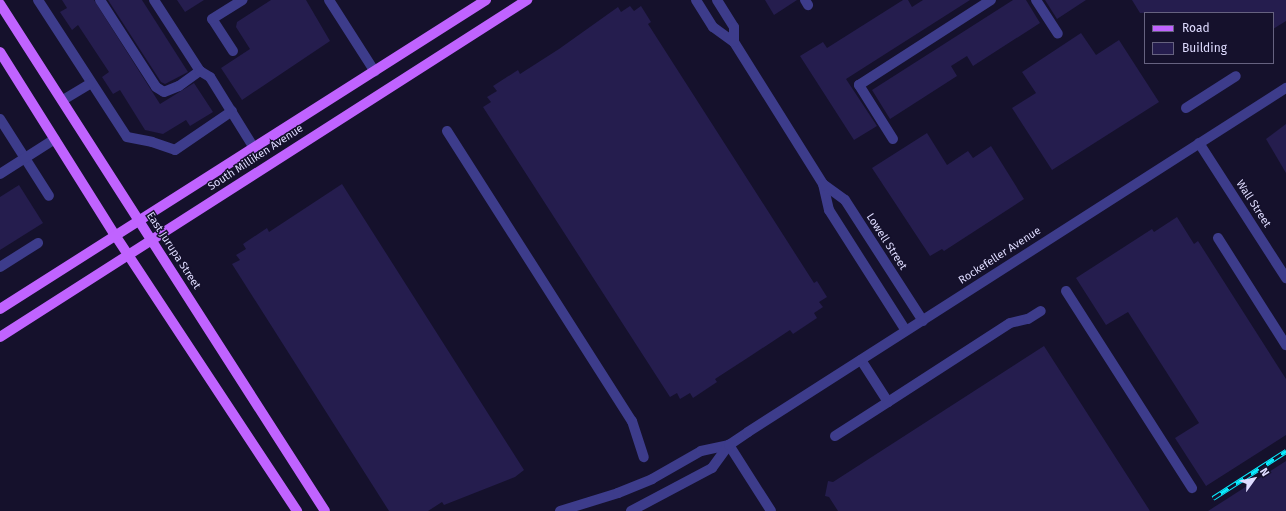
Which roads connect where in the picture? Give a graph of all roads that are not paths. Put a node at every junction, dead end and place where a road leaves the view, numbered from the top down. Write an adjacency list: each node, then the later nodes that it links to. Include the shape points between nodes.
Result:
1 (38, 0): 20 (street)
2 (100, 0): 17 (street, via 156,87 164,92 179,86)
3 (154, 0): 17 (street)
4 (242, 0): 15 (street, via 212,19)
5 (329, 0): 18 (street)
6 (486, 0): 18 (main road, South Milliken Avenue)
7 (527, 0): 38 (main road, South Milliken Avenue)
8 (696, 0): 14 (street, Lowell Street, via 713,27)
9 (717, 0): 14 (street, Lowell Street, via 734,27)
10 (991, 0): 28 (street, via 859,85)
11 (1036, 0): 13 (street)
12 (0, 4): 22 (main road, East Jurupa Street)
13 (1058, 34)
14 (734, 42): 33 (street, Lowell Street)
15 (233, 51)
16 (0, 52): 27 (main road)
17 (200, 71): 24 (street, via 210,77)
18 (374, 72): 30 (main road, South Milliken Avenue)
19 (1236, 76): 23 (street)
20 (92, 83): 22 (street); 24 (street, via 127,138 152,142 175,150)
21 (1286, 88): 29 (street, Rockefeller Avenue)
22 (63, 100): 35 (main road, East Jurupa Street)
23 (1186, 108)
24 (232, 112): 30 (street)
25 (0, 120): 31 (street)
26 (447, 131): 54 (street, via 632,421)
27 (55, 139): 31 (street); 36 (main road)
28 (893, 139)
29 (1199, 143): 42 (street, Wall Street); 46 (street, Rockefeller Avenue)
30 (254, 148): 35 (main road, South Milliken Avenue)
31 (25, 158): 32 (street); 34 (street)
32 (0, 174)
33 (823, 184): 46 (street, Lowell Street, via 845,200); 47 (street, Lowell Street, via 829,210)
34 (49, 196)
35 (139, 220): 36 (main road, South Milliken Avenue); 38 (main road, East Jurupa Street)
36 (115, 235): 40 (main road); 44 (main road, South Milliken Avenue)
37 (1218, 238): 49 (street)
38 (152, 240): 40 (main road, South Milliken Avenue); 57 (main road, East Jurupa Street)
39 (38, 243): 41 (street)
40 (129, 255): 48 (main road, South Milliken Avenue); 56 (main road)
41 (0, 267)
42 (1286, 278)
43 (1066, 291): 55 (street)
44 (0, 309)
45 (1041, 311): 51 (street, via 1028,319 1010,323)
46 (923, 321): 47 (street, Rockefeller Avenue)
47 (906, 331): 50 (street, Rockefeller Avenue)
48 (0, 337)
49 (1286, 345)
50 (861, 360): 51 (street); 53 (street, Rockefeller Avenue)
51 (888, 402): 52 (street)
52 (835, 436)
53 (728, 445): 58 (street, Rockefeller Avenue, via 701,451 652,479 618,493); 59 (street, Rockefeller Avenue, via 712,468); 60 (street)
54 (644, 457)
55 (1192, 488)
56 (297, 511)
57 (325, 511)
58 (560, 511)
59 (631, 511)
60 (771, 511)

